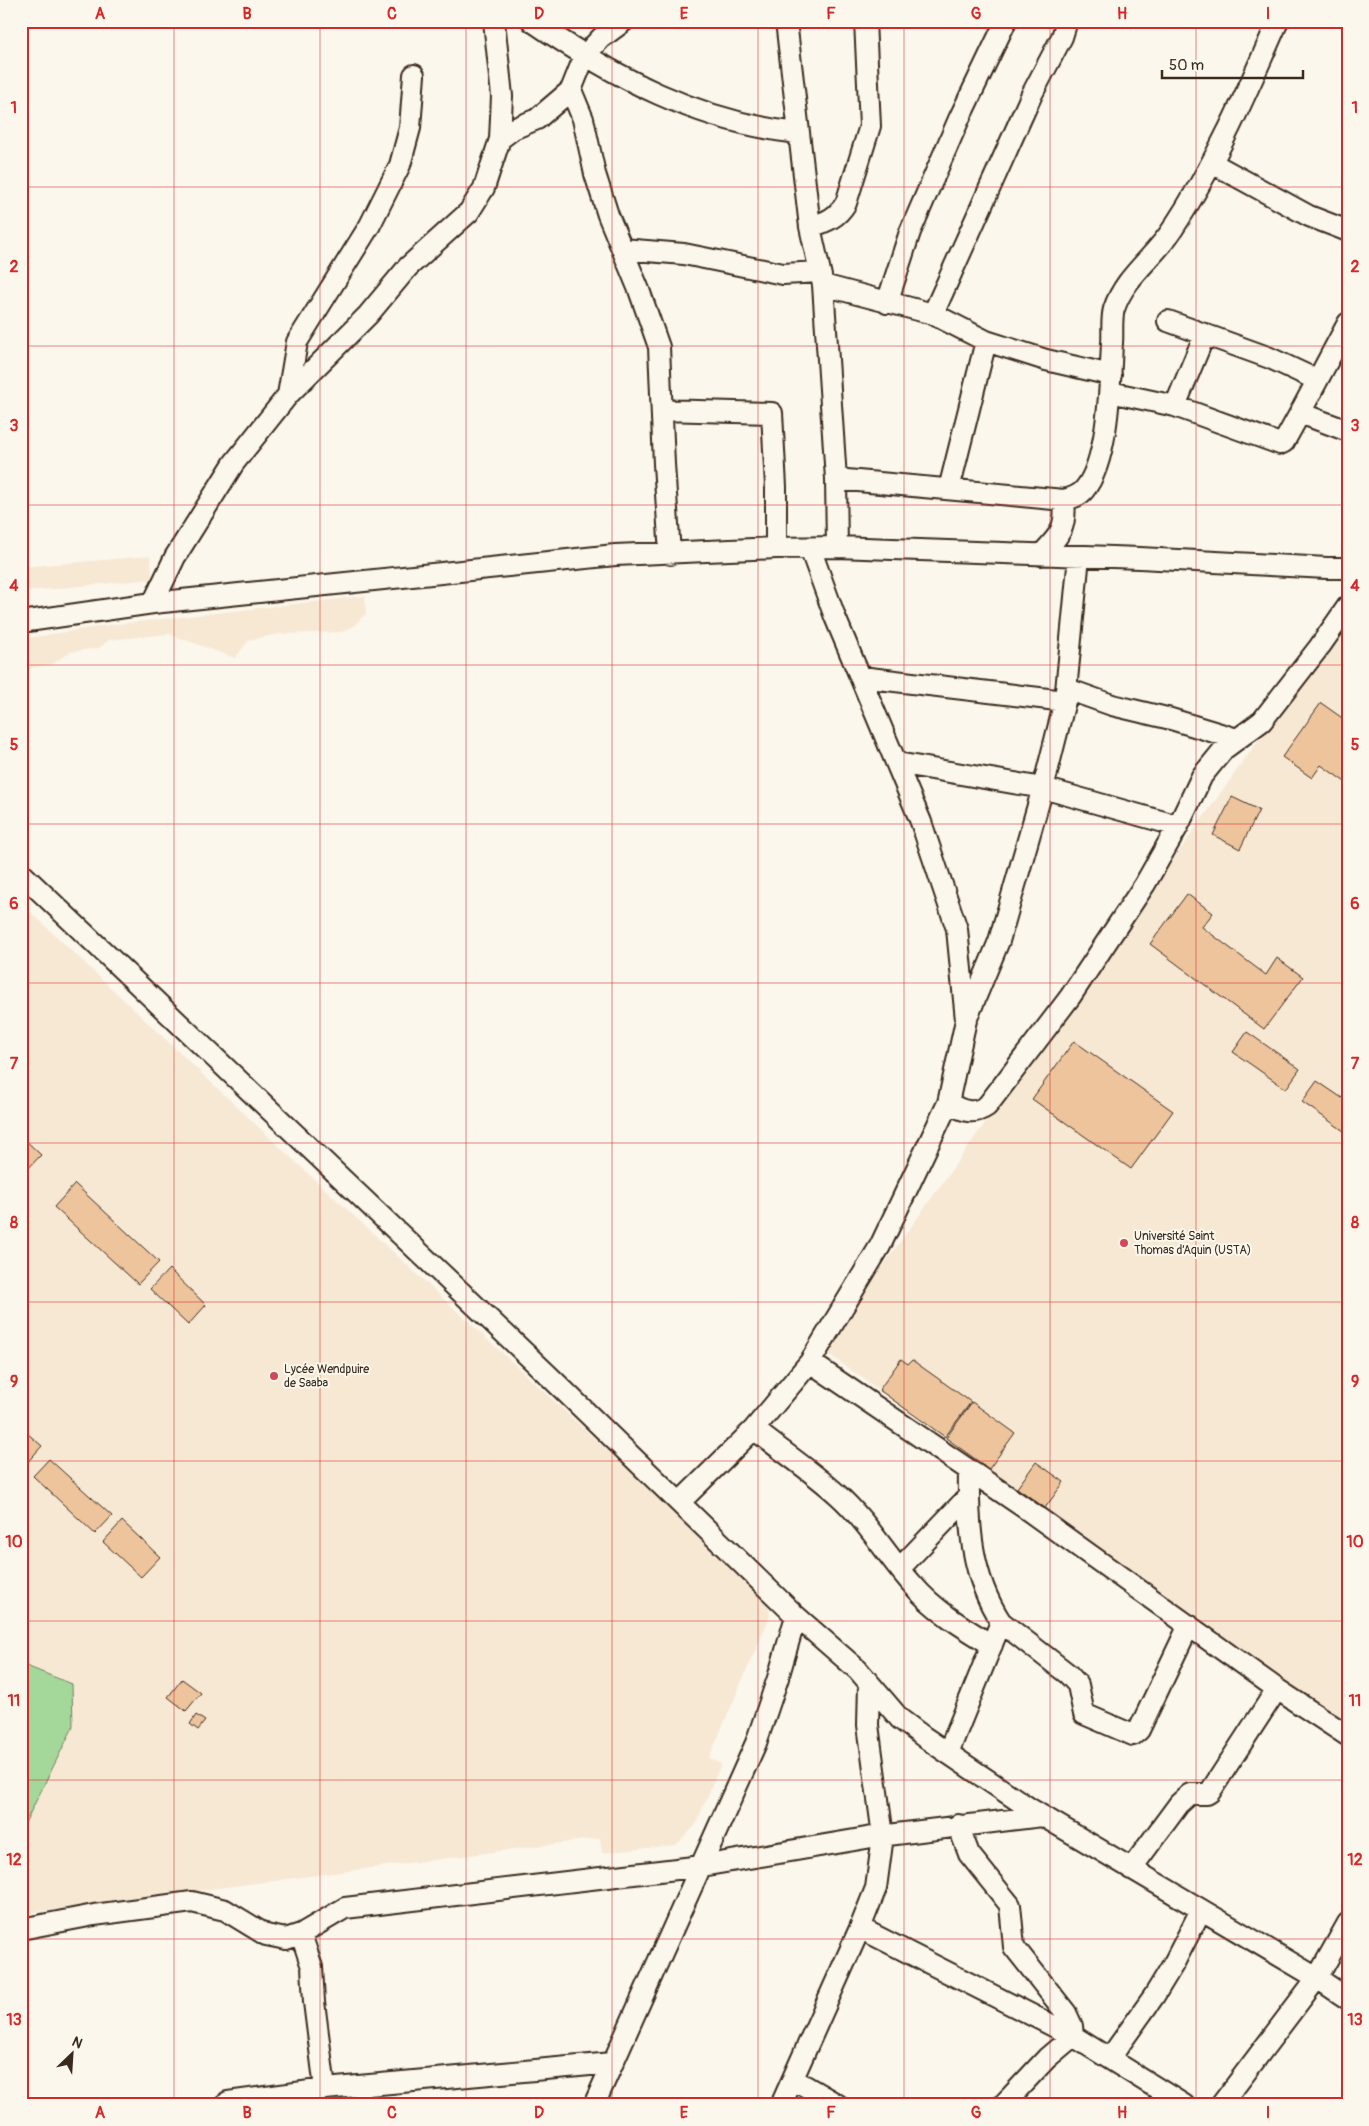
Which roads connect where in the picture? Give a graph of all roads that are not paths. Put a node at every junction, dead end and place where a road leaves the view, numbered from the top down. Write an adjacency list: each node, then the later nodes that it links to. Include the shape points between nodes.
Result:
1 (494, 21): 13 (street, via 502,96)
2 (532, 21): 9 (street)
3 (624, 21): 9 (street)
4 (786, 21): 12 (street)
5 (865, 21): 15 (street, via 870,126 840,214)
6 (1006, 21): 19 (street, via 959,118 910,232)
7 (1067, 21): 20 (street)
8 (1278, 21): 14 (street)
9 (585, 55): 11 (street); 12 (street, via 698,112 769,130)
10 (414, 75): 27 (street, via 410,128 400,165 370,225 297,342)
11 (571, 90): 13 (street, via 537,119 513,129); 17 (street, via 583,119 595,174)
12 (798, 132): 15 (street)
13 (500, 139): 27 (street, via 484,188 469,212 408,267 368,315)
14 (1212, 163): 16 (street, via 1309,216); 26 (street, via 1171,232 1134,274 1114,310)
15 (810, 227): 18 (street)
16 (1348, 231)
17 (622, 249): 18 (street, via 684,254 783,274); 29 (street, via 660,347)
18 (822, 278): 19 (street); 32 (street)
19 (887, 303): 20 (street)
20 (933, 314): 24 (street)
21 (1168, 321): 23 (street)
22 (1348, 323): 25 (street)
23 (1205, 334): 25 (street); 28 (street)
24 (986, 341): 26 (street); 33 (street)
25 (1317, 380): 30 (street)
26 (1110, 384): 28 (street); 34 (street, via 1104,441 1092,477 1077,496)
27 (288, 395): 42 (street, via 229,471 175,557)
28 (1175, 406): 30 (street, via 1280,444)
29 (662, 410): 36 (street, via 772,413); 38 (street)
30 (1300, 413): 31 (street)
31 (1348, 431)
32 (836, 479): 33 (street); 35 (street)
33 (949, 489): 34 (street)
34 (1064, 500): 39 (street, via 1066,518 1063,528)
35 (837, 547): 37 (street); 39 (street)
36 (776, 548): 37 (street); 38 (street)
37 (810, 548): 45 (street)
38 (670, 554): 42 (street, via 615,555)
39 (1041, 555): 40 (street)
40 (1078, 556): 41 (street); 46 (street)
41 (1348, 568)
42 (153, 602): 44 (street)
43 (1348, 606): 47 (street, via 1262,721)
44 (21, 622)
45 (860, 677): 46 (street); 48 (street)
46 (1066, 695): 47 (street, via 1171,719); 49 (street)
47 (1237, 739): 50 (street, via 1202,776)
48 (897, 763): 49 (street); 52 (street, via 921,822 957,929)
49 (1043, 788): 50 (street); 52 (street, via 999,942)
50 (1178, 826): 53 (street, via 1109,940 987,1106 964,1111)
51 (21, 873): 58 (street)
52 (966, 1020): 53 (street)
53 (948, 1103): 54 (street, via 880,1246)
54 (810, 1362): 55 (street); 56 (street)
55 (754, 1429): 58 (street); 59 (street, via 838,1494)
56 (969, 1472): 57 (street); 62 (street)
57 (968, 1497): 59 (street); 61 (street, via 975,1562 985,1592)
58 (680, 1502): 60 (street)
59 (900, 1568): 63 (street, via 913,1586 934,1605)
60 (796, 1616): 64 (street); 71 (street, via 756,1742)
61 (1001, 1622): 62 (street, via 1078,1685 1084,1714 1133,1734 1139,1730); 63 (street)
62 (1189, 1625): 65 (street)
63 (992, 1645): 67 (street)
64 (869, 1683): 67 (street, via 900,1719); 70 (street, via 868,1725)
65 (1277, 1689): 66 (street); 72 (street, via 1210,1792 1190,1794 1179,1804)
66 (1348, 1736)
67 (948, 1753): 68 (street)
68 (1042, 1816): 69 (street); 72 (street)
69 (958, 1825): 70 (street); 80 (street, via 969,1854 1010,1904 1014,1947 1066,2013)
70 (884, 1836): 71 (street); 75 (street, via 876,1888)
71 (702, 1866): 77 (street, via 346,1908); 82 (street)
72 (1131, 1869): 73 (street)
73 (1201, 1910): 78 (street); 81 (street, via 1154,1996)
74 (1348, 1923): 78 (street)
75 (860, 1928): 80 (street); 83 (street)
76 (21, 1929): 77 (street, via 192,1902 224,1910 266,1935 286,1939)
77 (301, 1934): 84 (street, via 312,1967)
78 (1317, 1978): 79 (street); 91 (street)
79 (1348, 1999)
80 (1073, 2036): 81 (street); 89 (street, via 1047,2058)
81 (1110, 2058): 90 (street)
82 (612, 2064): 84 (street); 86 (street)
83 (793, 2079): 87 (street); 88 (street)
84 (325, 2090): 85 (street)
85 (228, 2102)
86 (594, 2105)
87 (781, 2105)
88 (838, 2105)
89 (1003, 2105)
90 (1184, 2105)
91 (1221, 2105)

